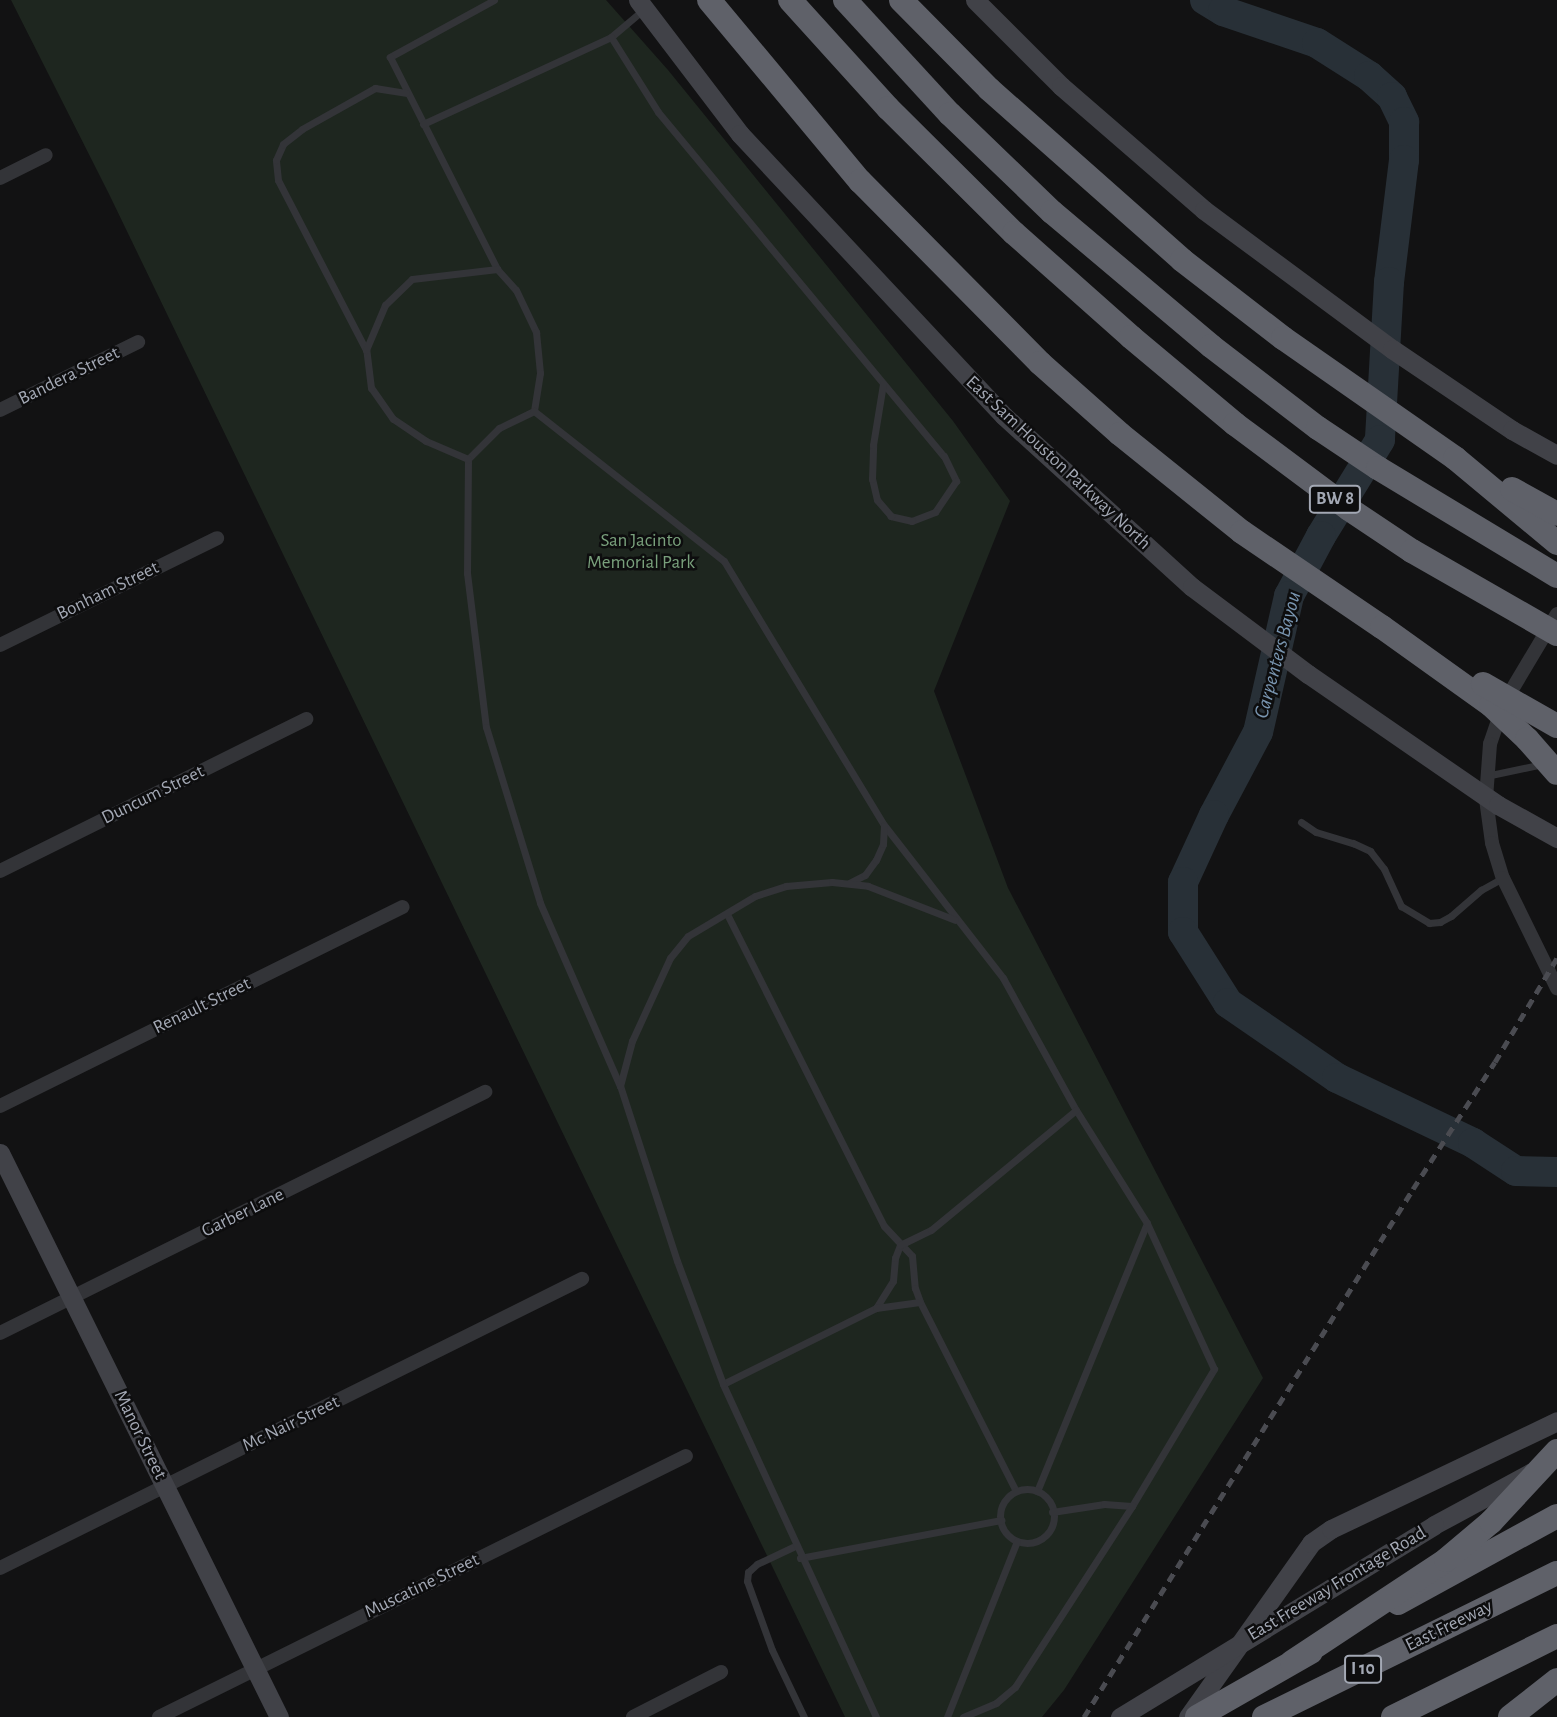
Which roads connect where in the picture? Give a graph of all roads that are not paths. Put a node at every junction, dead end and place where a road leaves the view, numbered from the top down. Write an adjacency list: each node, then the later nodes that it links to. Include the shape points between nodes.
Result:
1 (494, 0): 9 (lane, via 390,57)
2 (709, 0): 27 (highway, via 813,129 902,226 1079,399 1242,532)
3 (790, 0): 28 (highway, BW 8, bridge, via 907,127 1014,233 1235,424 1412,551)
4 (845, 0): 25 (highway, BW 8, via 988,151 1161,305 1318,428 1445,511)
5 (901, 0): 20 (highway, via 989,89 1182,261)
6 (975, 0): 19 (main road, via 1061,86 1203,210 1392,349)
7 (641, 5): 8 (lane); 37 (main road, East Sam Houston Parkway North, bridge, via 740,134 1003,416 1192,587 1308,674 1498,805)
8 (611, 37): 10 (lane); 16 (lane, via 658,112)
9 (406, 93): 10 (lane); 15 (lane, via 375,88 302,129 282,144 276,160 278,180)
10 (423, 124): 13 (lane)
11 (46, 155): 12 (street)
12 (0, 178)
13 (497, 269): 15 (lane, via 412,279 385,305); 18 (lane, via 516,290 536,332 540,373)
14 (138, 342): 17 (street, Bandera Street)
15 (366, 349): 21 (lane, via 371,388 393,419 426,441)
16 (883, 384): 16 (lane, via 944,456 956,481 935,512 912,521 891,516 877,500 872,479)
17 (0, 411)
18 (534, 411): 21 (lane, via 499,428); 36 (lane, via 724,561)
19 (1557, 455)
20 (1455, 458): 22 (highway); 24 (highway)
21 (468, 459): 45 (lane, via 467,573 486,727 540,903)
22 (1557, 514)
23 (217, 538): 29 (street, Bonham Street)
24 (1557, 543)
25 (1557, 576)
26 (1557, 614): 34 (street, via 1504,703 1490,744)
27 (1382, 626): 31 (highway, bridge); 33 (highway, bridge, via 1491,705)
28 (1557, 634)
29 (0, 645)
30 (306, 719): 38 (street, Duncum Street)
31 (1557, 726)
32 (1557, 762): 34 (lane)
33 (1557, 773)
34 (1486, 776): 39 (street, via 1492,843)
35 (1301, 822): 39 (lane, via 1370,851 1401,906 1429,923 1451,916)
36 (884, 825): 40 (lane, via 876,860 865,875); 43 (lane)
37 (1557, 838)
38 (0, 871)
39 (1503, 878): 44 (street)
40 (849, 883): 42 (lane, via 786,886 755,896); 43 (lane)
41 (403, 907): 47 (street, Renault Street)
42 (727, 914): 45 (lane, via 688,936 670,958 632,1041); 51 (lane, via 884,1226)
43 (956, 920): 48 (lane, via 1003,978)
44 (1557, 988)
45 (620, 1086): 57 (lane)
46 (485, 1092): 53 (street, Garber Lane)
47 (0, 1106)
48 (1076, 1110): 50 (lane); 51 (lane, via 931,1230)
49 (0, 1153): 53 (main road, Manor Street)
50 (1147, 1223): 64 (lane); 65 (lane, via 1214,1369)
51 (900, 1245): 54 (lane, via 912,1256); 55 (lane, via 893,1281)
52 (583, 1279): 62 (street, Mc Nair Street)
53 (71, 1297): 56 (street, Garber Lane); 62 (main road, Manor Street)
54 (920, 1302): 55 (lane); 63 (lane)
55 (876, 1308): 57 (lane)
56 (0, 1333)
57 (723, 1384): 70 (lane)
58 (1557, 1421): 87 (main road, via 1311,1543)
59 (1557, 1451): 75 (highway, bridge, via 1491,1522 1446,1560)
60 (686, 1455): 76 (street, Muscatine Street)
61 (1557, 1458): 86 (main road, East Freeway Frontage Road, bridge, via 1434,1525)
62 (165, 1486): 72 (street, Mc Nair Street); 76 (main road, Manor Street)
63 (1015, 1489): 64 (lane); 68 (lane, via 1002,1505)
64 (1037, 1491): 66 (lane)
65 (1132, 1506): 66 (lane, via 1104,1504); 85 (lane, via 1015,1688 996,1703)
66 (1052, 1511): 69 (lane, via 1052,1527 1044,1539 1031,1544)
67 (1557, 1516): 75 (highway, bridge)
68 (1002, 1520): 69 (lane); 71 (lane)
69 (1017, 1541): 84 (lane)
70 (795, 1546): 71 (lane); 82 (lane, via 757,1564 748,1572 747,1581 772,1650)
71 (800, 1558): 83 (lane)
72 (0, 1569)
73 (1557, 1573): 89 (highway, East Freeway / I 10)
74 (1557, 1636): 90 (highway)
75 (1292, 1662): 88 (highway)
76 (256, 1669): 79 (street, Muscatine Street); 80 (main road, Manor Street)
77 (721, 1672): 81 (street)
78 (1557, 1680): 91 (highway)
79 (159, 1717)
80 (279, 1717)
81 (633, 1717)
82 (804, 1717)
83 (876, 1717)
84 (947, 1717)
85 (963, 1717)
86 (1120, 1717)
87 (1188, 1717)
88 (1197, 1717)
89 (1265, 1717)
90 (1393, 1717)
91 (1510, 1717)

